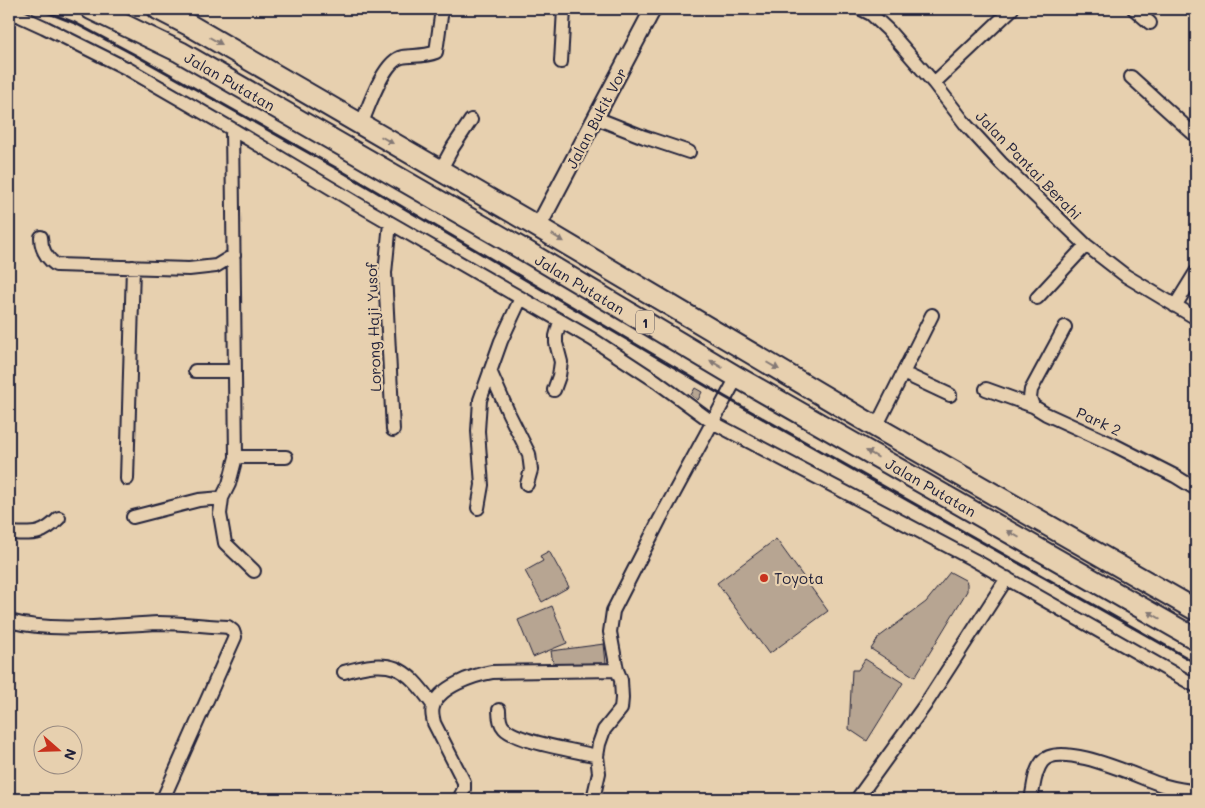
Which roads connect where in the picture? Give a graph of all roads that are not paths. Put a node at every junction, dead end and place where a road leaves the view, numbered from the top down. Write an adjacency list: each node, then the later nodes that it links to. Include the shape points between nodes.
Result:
1 (92, 9): 26 (highway, Jalan Putatan / 1, via 180,52)
2 (158, 9): 10 (highway, Jalan Putatan / 1)
3 (442, 9): 17 (street, via 436,52 393,61 378,84)
4 (564, 9): 12 (street)
5 (653, 9): 15 (street, Jalan Bukit Vor)
6 (861, 9): 14 (street, Jalan Pantai Berahi, via 888,30)
7 (1012, 9): 14 (street)
8 (1134, 9): 11 (street)
9 (9, 11): 18 (street, via 128,69)
10 (186, 17): 17 (highway, Jalan Putatan / 1, one-way to 17)
11 (1150, 23)
12 (561, 62)
13 (1131, 77): 19 (street)
14 (934, 83): 25 (street, Jalan Pantai Berahi, via 1001,163)
15 (596, 118): 20 (street); 23 (street, Jalan Bukit Vor)
16 (471, 120): 21 (street)
17 (361, 125): 21 (highway, Jalan Putatan / 1, one-way to 21)
18 (232, 129): 22 (street); 27 (street)
19 (1196, 136)
20 (689, 152)
21 (440, 171): 23 (highway, Jalan Putatan / 1)
22 (390, 222): 30 (street); 50 (street, Lorong Haji Yusof, via 385,273)
23 (532, 223): 26 (highway); 42 (highway, Jalan Putatan / 1, one-way to 42)
24 (41, 237): 28 (street, via 48,259 56,265)
25 (1086, 244): 31 (street); 32 (street, Jalan Pantai Berahi, via 1126,276)
26 (515, 245): 41 (highway, Jalan Putatan / 1, one-way to 26)
27 (234, 255): 28 (street, via 216,266); 38 (street)
28 (133, 267): 53 (street)
29 (1196, 272): 32 (street)
30 (521, 298): 35 (street); 39 (street)
31 (1037, 298)
32 (1175, 306): 34 (street, Jalan Pantai Berahi)
33 (932, 315): 40 (street)
34 (1196, 318)
35 (560, 321): 44 (street, via 556,343 561,362); 48 (street, via 629,363)
36 (1065, 327): 47 (street, via 1031,390)
37 (195, 371): 38 (street)
38 (235, 371): 51 (street)
39 (490, 371): 54 (street, via 529,454 531,470); 57 (street, via 478,412 482,485)
40 (903, 372): 45 (street); 49 (street)
41 (737, 377): 46 (highway, Jalan Putatan / 1); 48 (street)
42 (800, 382): 46 (highway); 49 (highway, Jalan Putatan / 1)
43 (986, 389): 47 (street, Park 2)
44 (554, 390)
45 (950, 395)
46 (788, 406): 65 (highway, Jalan Putatan / 1, one-way to 46)
47 (1033, 406): 55 (street, Park 2)
48 (712, 422): 62 (street); 66 (street, via 614,611 610,632)
49 (876, 427): 63 (highway, Jalan Putatan / 1)
50 (393, 430)
51 (236, 457): 52 (street); 56 (street)
52 (286, 457)
53 (127, 479)
54 (527, 484)
55 (1196, 489)
56 (222, 498): 58 (street, via 199,500); 61 (street, via 220,514 225,543)
57 (478, 508)
58 (133, 517)
59 (59, 518): 60 (street, via 38,534)
60 (9, 533)
61 (254, 571)
62 (1007, 578): 68 (street); 76 (street, via 925,704)
63 (1196, 610)
64 (9, 621): 73 (street, via 55,626 161,623 228,627 232,631 234,637)
65 (1196, 639)
66 (617, 670): 69 (street, via 481,674 444,692); 71 (street, via 622,688 621,709 604,730)
67 (344, 672): 69 (street, via 378,664 393,667 410,677)
68 (1196, 686)
69 (433, 705): 74 (street, via 434,723 464,782)
70 (499, 710): 71 (street, via 503,727 508,732)
71 (597, 756): 75 (street, via 599,773)
72 (1196, 790): 77 (street, via 1161,785 1095,761 1059,755 1049,756 1042,762 1036,774)
73 (163, 799)
74 (459, 799)
75 (593, 799)
76 (856, 799)
77 (1032, 799)

